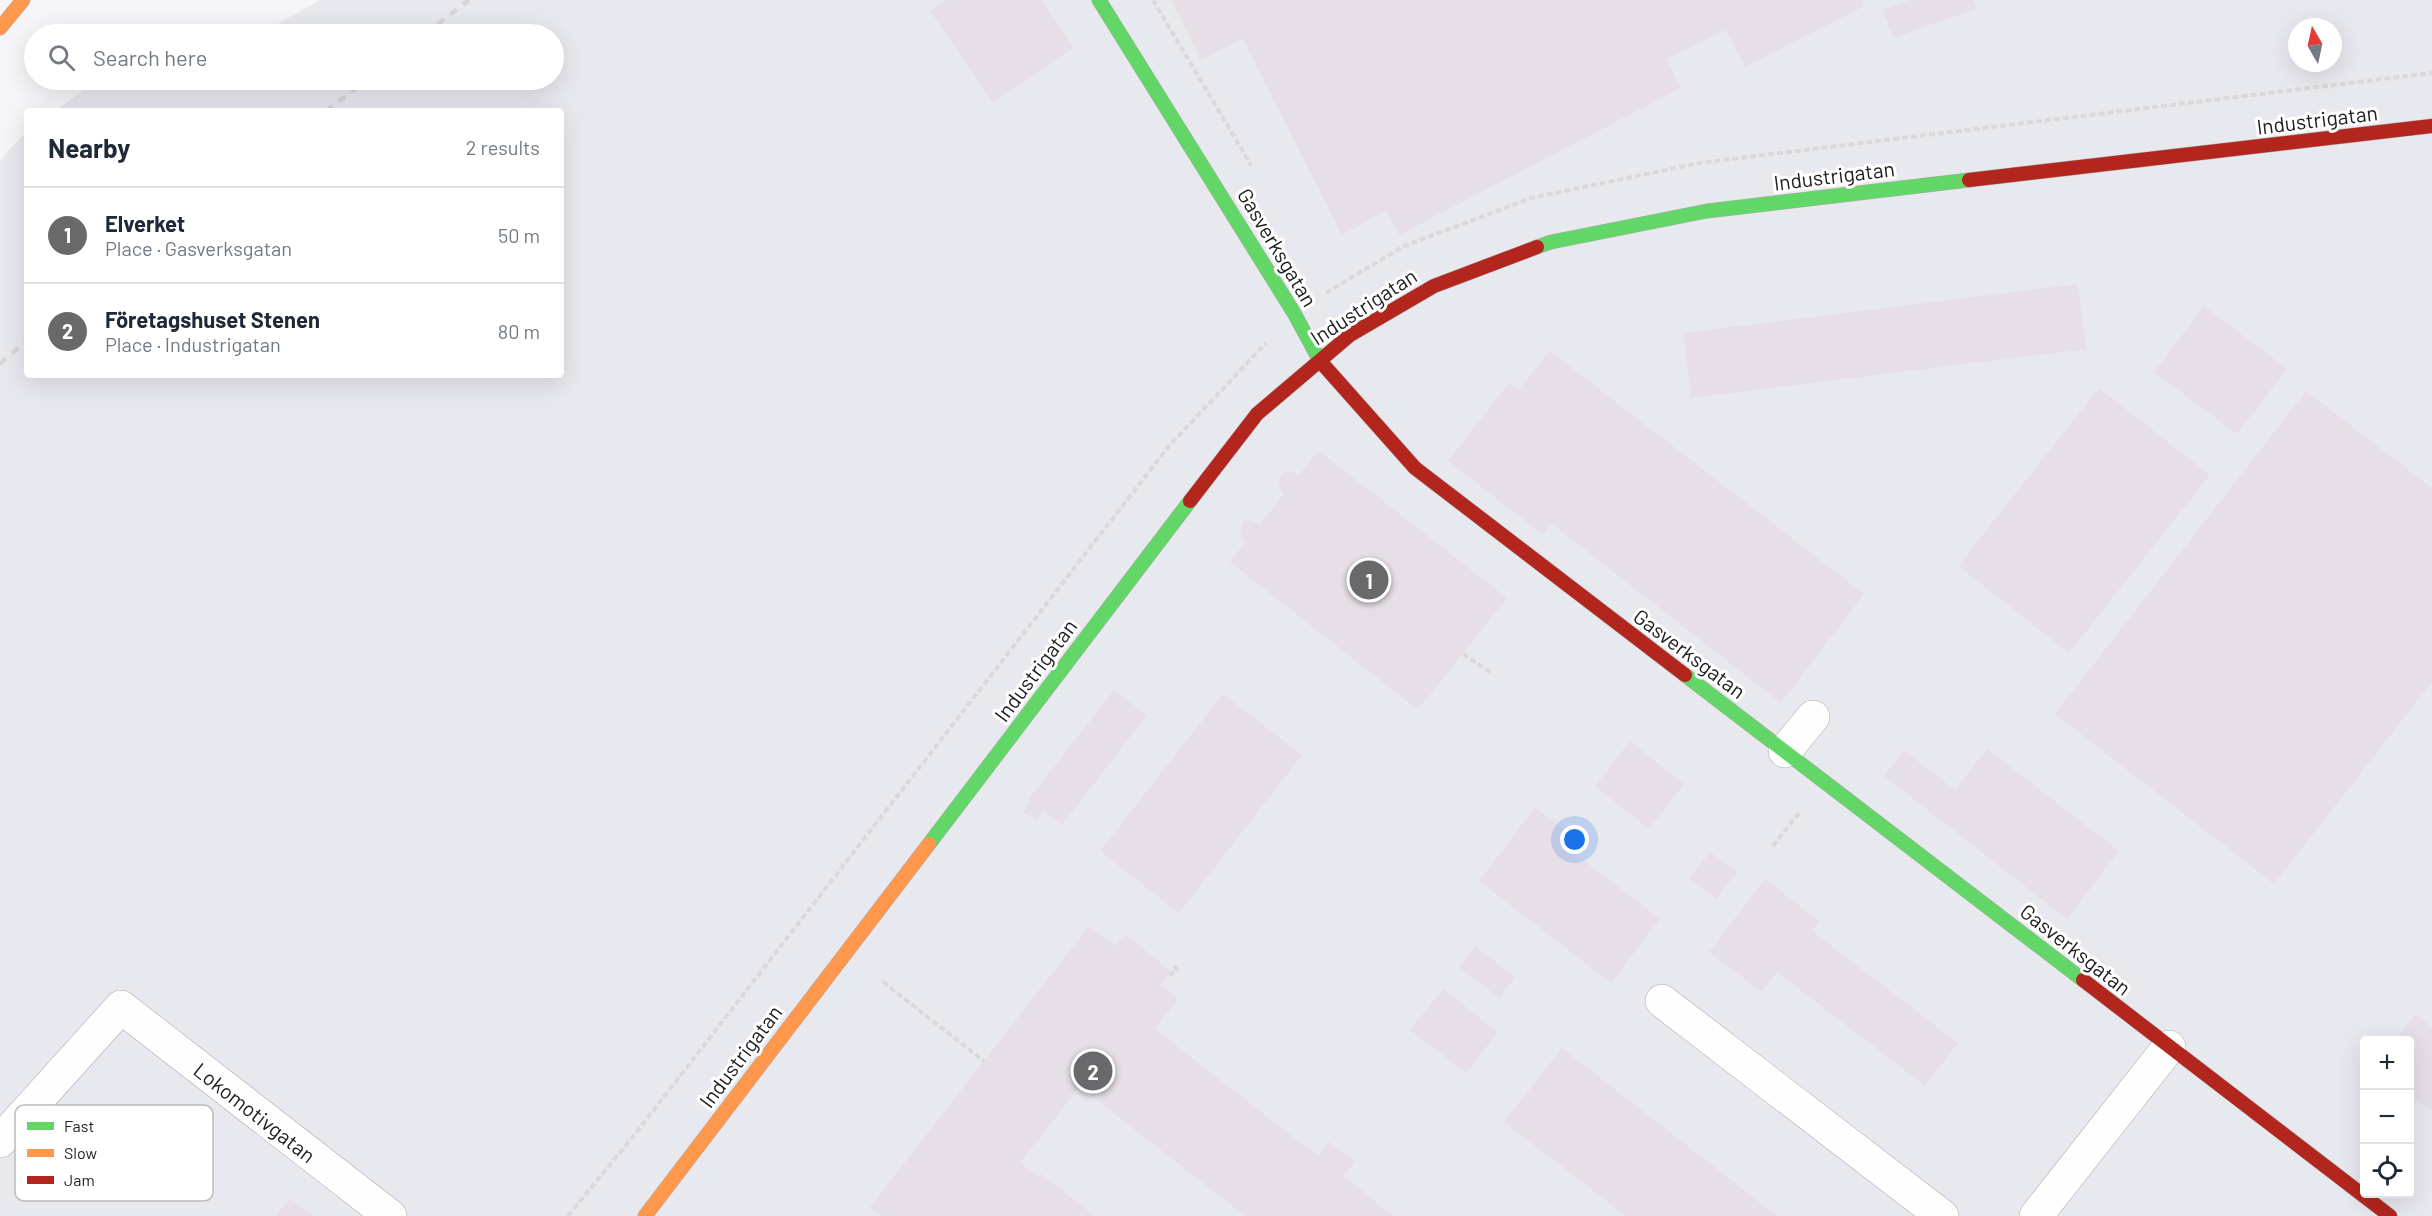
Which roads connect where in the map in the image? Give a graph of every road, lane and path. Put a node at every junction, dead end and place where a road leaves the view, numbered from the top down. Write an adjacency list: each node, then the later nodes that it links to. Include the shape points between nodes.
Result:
1 (23, 0): 4 (street)
2 (1099, 0): 9 (street, Gasverksgatan, via 1288,303)
3 (1154, 0): 6 (path)
4 (0, 28)
5 (2432, 126): 8 (street, Industrigatan, via 1695,214 1551,242 1434,286)
6 (1255, 171)
7 (1321, 282): 8 (path)
8 (1350, 335): 9 (street, Industrigatan)
9 (1318, 359): 13 (street, Gasverksgatan, via 1415,468); 24 (street, Industrigatan, via 1257,414)
10 (1462, 654): 11 (path)
11 (1490, 672)
12 (1813, 717): 13 (street)
13 (1785, 751): 18 (street, Gasverksgatan)
14 (1173, 964): 15 (path, via 1177,970)
15 (1169, 975)
16 (883, 982): 19 (path)
17 (1662, 1000): 25 (street)
18 (2169, 1047): 26 (street); 27 (street, Gasverksgatan)
19 (984, 1061)
20 (32, 1105): 23 (street, Lokomotivgatan, via 120,1007)
21 (15, 1124): 22 (street, Lokomotivgatan)
22 (0, 1141)
23 (390, 1216)
24 (645, 1216)
25 (1942, 1216)
26 (2036, 1216)
27 (2390, 1216)

